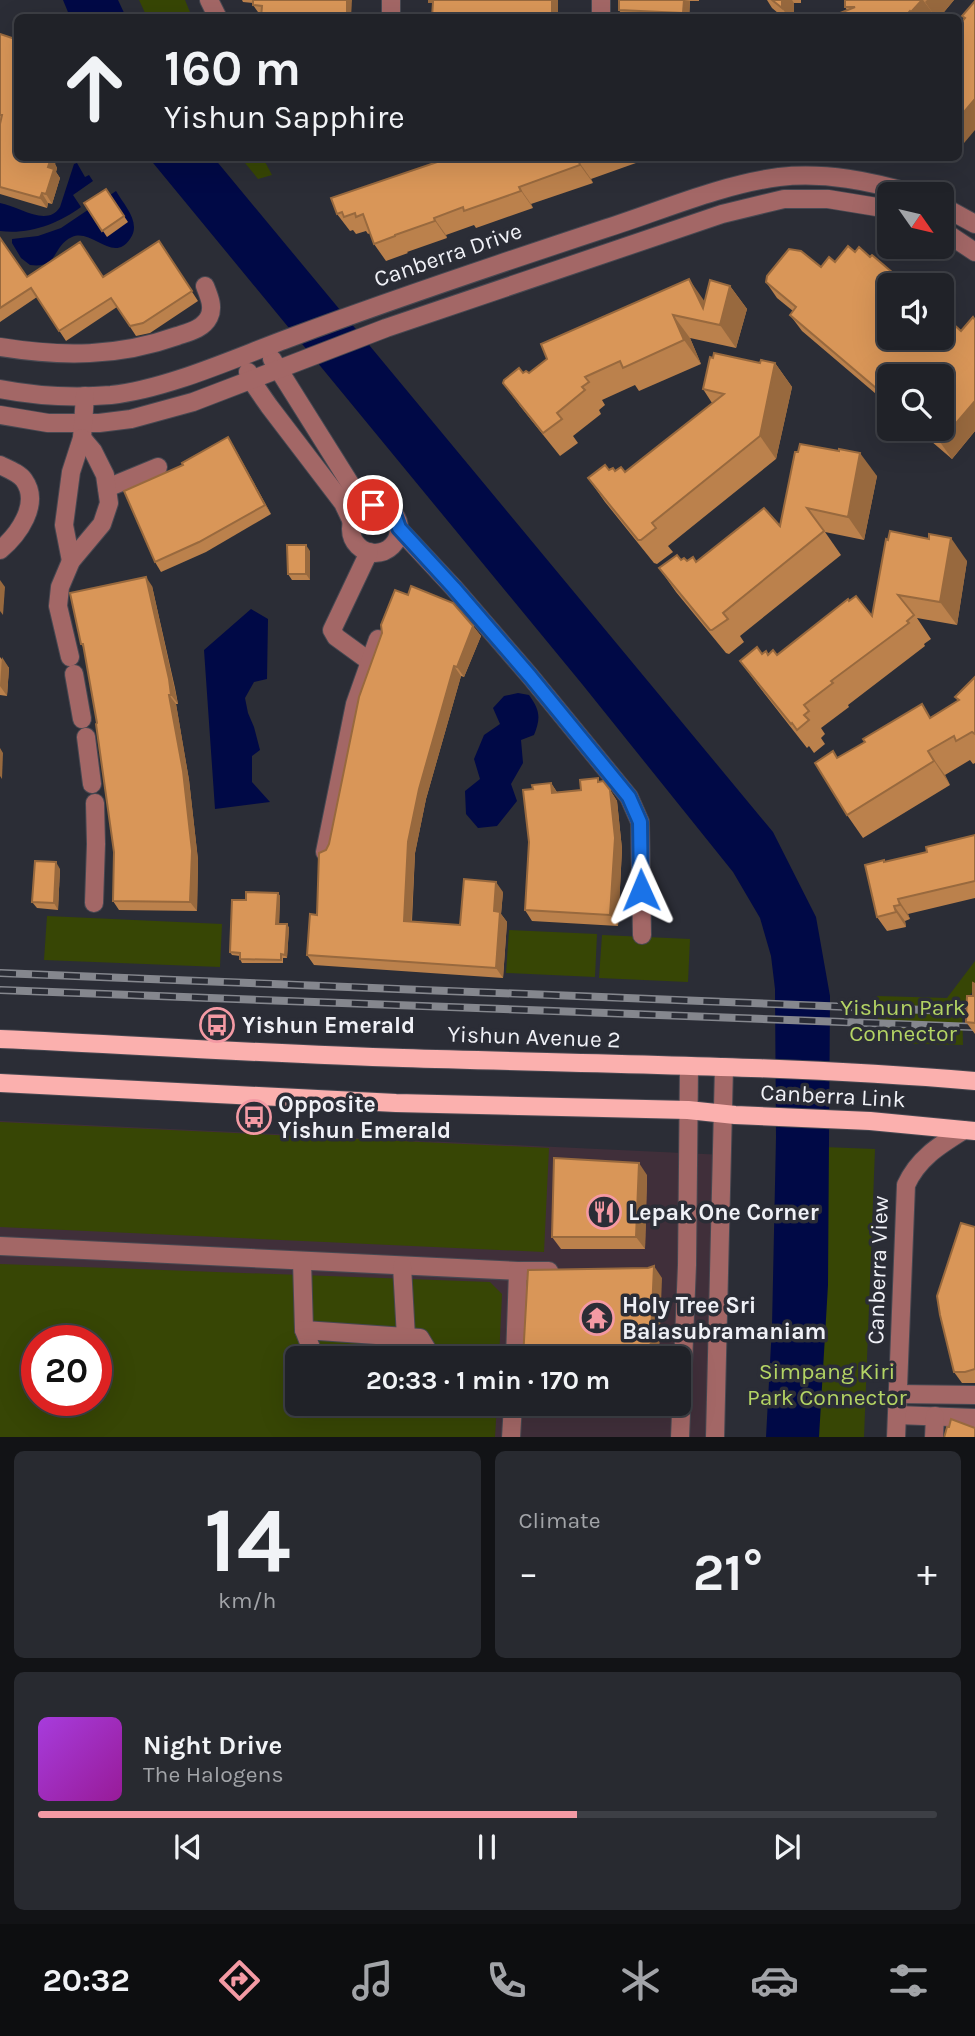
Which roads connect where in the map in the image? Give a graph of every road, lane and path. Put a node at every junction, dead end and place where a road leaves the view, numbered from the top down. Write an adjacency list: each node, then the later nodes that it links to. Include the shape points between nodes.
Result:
1 (877, 182): 8 (street, Canberra Drive, via 829,176 779,177 727,188)
2 (877, 207): 11 (street, via 828,199 783,199 722,214)
3 (954, 213): 4 (street)
4 (975, 224)
5 (954, 238): 6 (street)
6 (975, 252)
7 (205, 286): 9 (street, via 212,308 208,319 198,329 153,344 86,354)
8 (267, 346): 10 (street, Canberra Drive); 11 (street)
9 (0, 347)
10 (242, 356): 12 (street); 14 (street, Canberra Drive, via 147,388)
11 (277, 369): 12 (street); 20 (street, via 351,485)
12 (251, 380): 16 (street, via 193,402); 21 (street, via 343,503)
13 (0, 389): 14 (street, Canberra Drive, via 41,396)
14 (85, 396): 16 (street)
15 (0, 415): 16 (street)
16 (82, 431): 19 (street); 25 (street, via 64,525)
17 (0, 465): 23 (street, via 24,480 30,495 30,508)
18 (159, 467): 19 (street)
19 (107, 488): 25 (street, via 109,503 102,524)
20 (373, 505): 21 (street, via 360,510); 22 (street, via 388,508)
21 (352, 522): 24 (street, via 353,537)
22 (399, 528): 24 (street, via 390,548); 32 (street, via 629,797 640,822)
23 (0, 550)
24 (369, 552): 27 (street, via 332,629)
25 (71, 561): 28 (street, via 58,606)
26 (378, 639): 27 (street)
27 (369, 662): 30 (street, via 355,704)
28 (92, 785)
29 (94, 803): 31 (street)
30 (325, 852)
31 (94, 903)
32 (642, 935)
33 (0, 1039): 34 (main road, Yishun Avenue 2)
34 (689, 1066): 35 (main road, Canberra Link); 38 (street)
35 (729, 1067): 36 (main road, Canberra Link); 39 (street)
36 (975, 1081)
37 (0, 1083): 38 (main road, via 396,1103)
38 (688, 1110): 39 (main road, Canberra Link); 58 (street)
39 (729, 1114): 40 (main road, Canberra Link); 59 (street)
40 (969, 1131): 51 (street, Canberra View, via 924,1157 906,1185)
41 (0, 1246): 42 (street)
42 (302, 1261): 43 (street); 46 (street)
43 (402, 1266): 45 (street); 47 (street)
44 (573, 1270): 45 (street)
45 (518, 1271): 50 (street)
46 (304, 1330): 47 (street); 48 (street)
47 (406, 1337): 49 (street, via 420,1338)
48 (310, 1346)
49 (425, 1346)
50 (515, 1346)
51 (898, 1394): 52 (street); 53 (street, Canberra View)
52 (975, 1395)
53 (897, 1415): 55 (street); 60 (street, Canberra View)
54 (512, 1416): 57 (street)
55 (935, 1416): 56 (street); 61 (street)
56 (975, 1418)
57 (511, 1437)
58 (680, 1437)
59 (715, 1437)
60 (896, 1437)
61 (934, 1437)

